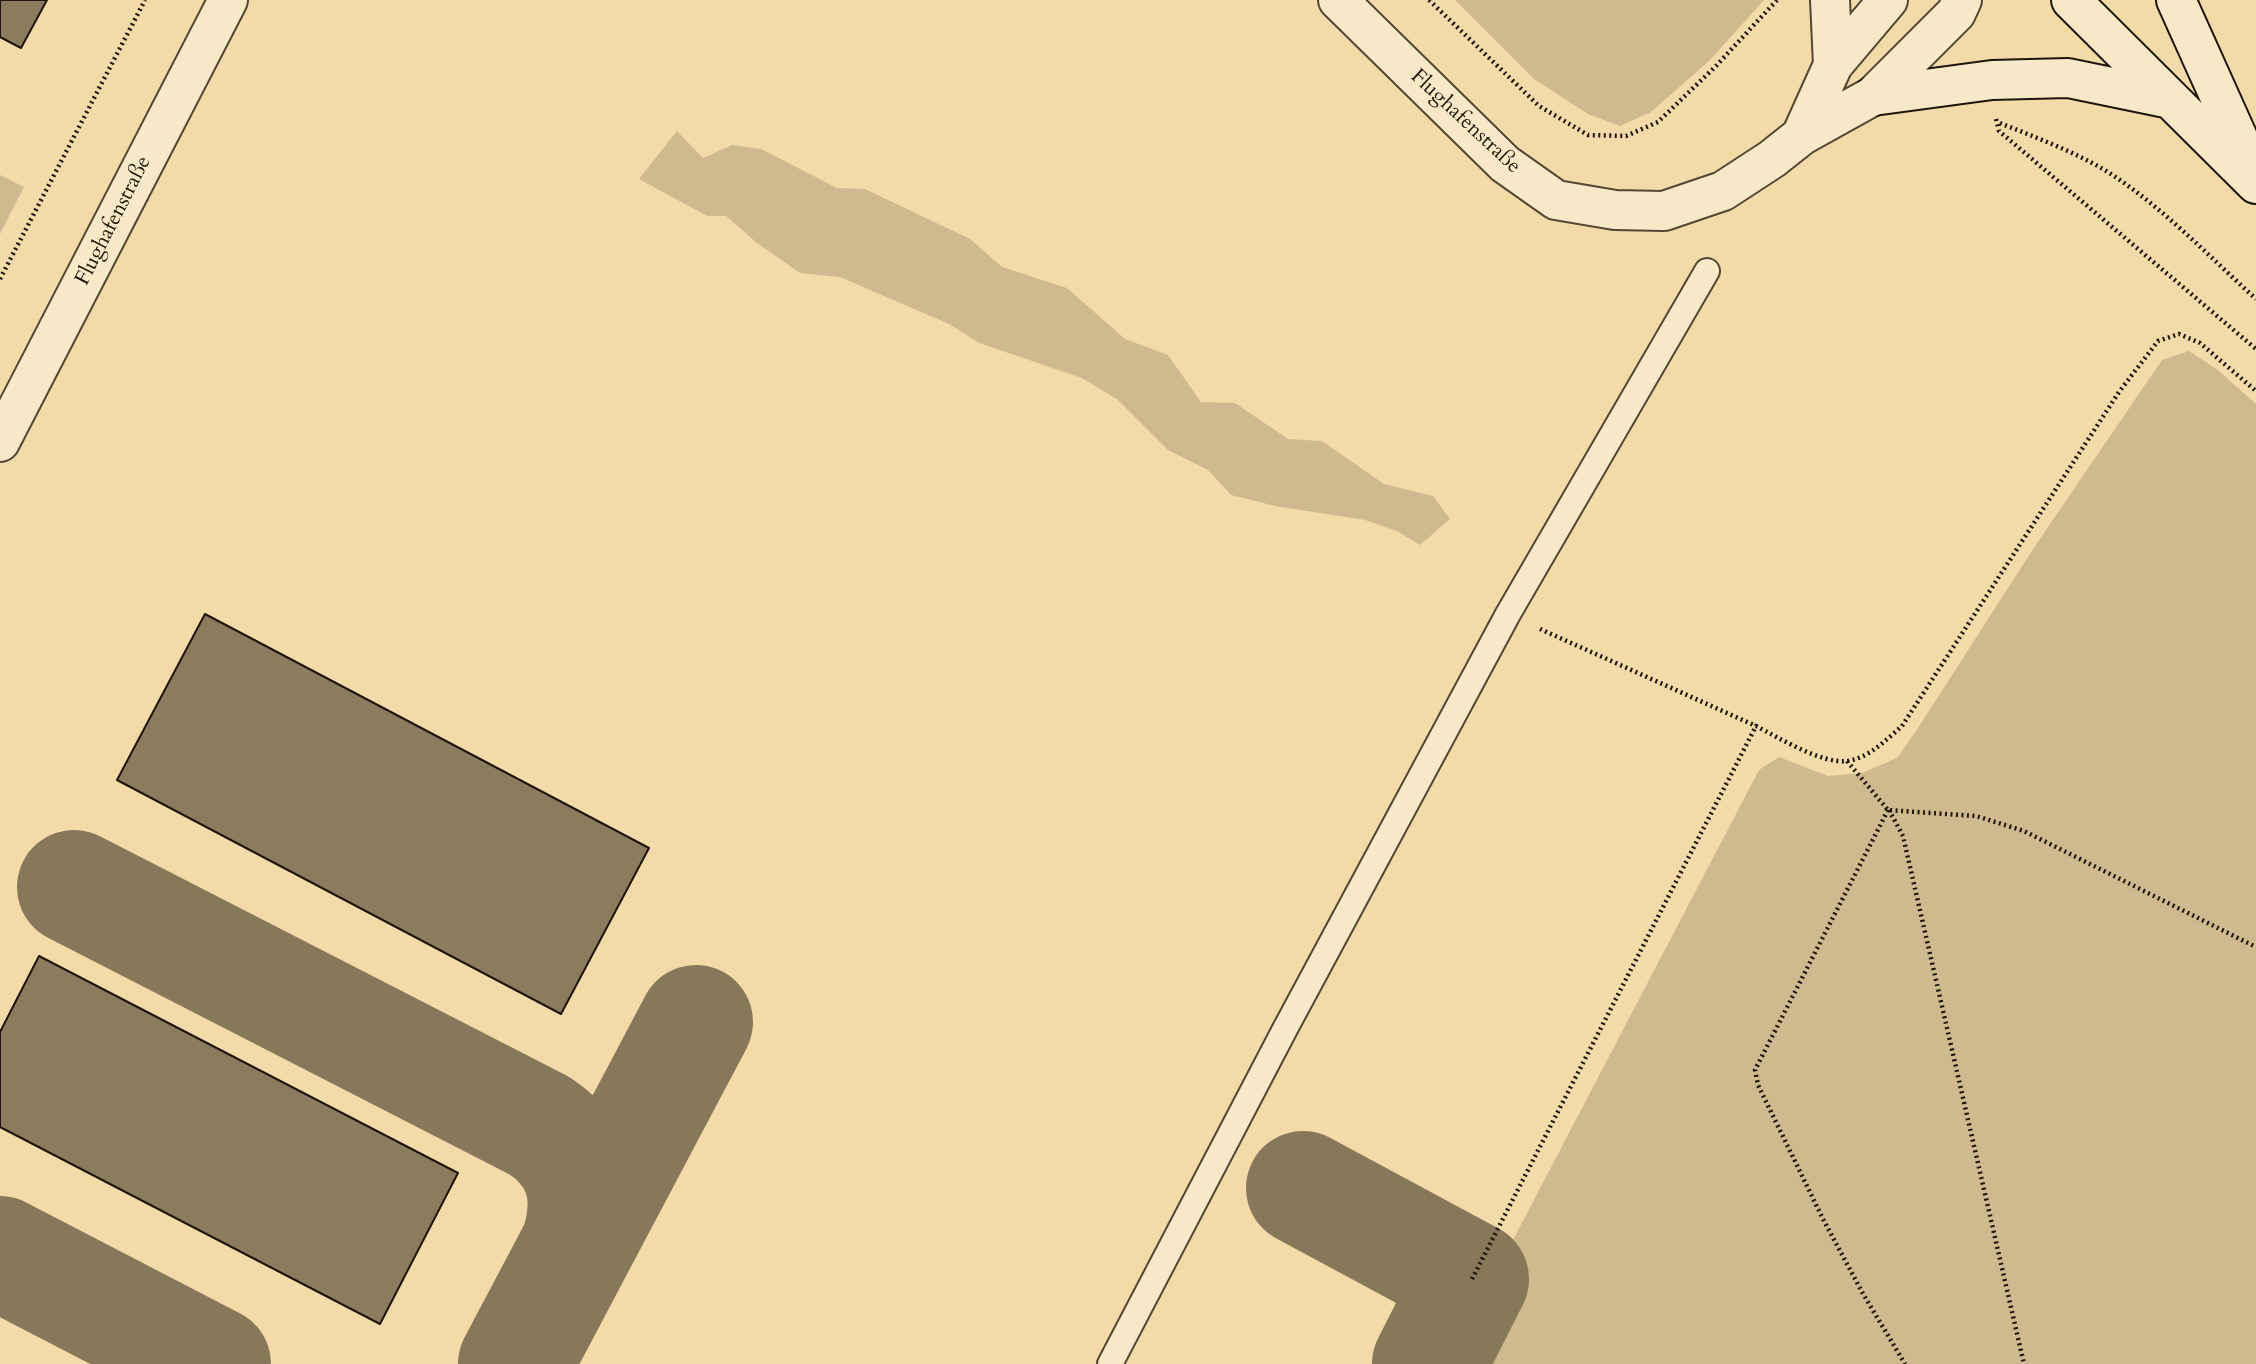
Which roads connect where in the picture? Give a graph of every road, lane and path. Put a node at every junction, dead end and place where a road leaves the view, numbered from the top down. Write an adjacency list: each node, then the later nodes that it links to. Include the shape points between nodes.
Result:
1 (145, 0): 20 (path)
2 (228, 0): 24 (street, Flughafenstraße)
3 (1338, 0): 16 (street, Flughafenstraße, via 1505,164 1556,200 1615,210 1664,211 1723,191)
4 (1429, 0): 5 (path, via 1539,106 1588,135 1626,136 1658,122)
5 (1777, 0)
6 (1830, 0): 11 (street, Flughafenstraße)
7 (1888, 0): 11 (street, Flughafenstraße)
8 (1962, 0): 13 (street, Flughafenstraße, via 1956,13)
9 (2071, 0): 14 (street)
10 (2176, 0): 17 (street)
11 (1833, 65): 16 (street, Flughafenstraße)
12 (1992, 80): 13 (street); 14 (street, via 2067,78); 15 (path)
13 (1873, 96): 16 (street, Flughafenstraße)
14 (2170, 99): 18 (street)
15 (1996, 122): 21 (path, via 2115,176); 22 (path, via 1999,131)
16 (1801, 136)
17 (2256, 177)
18 (2256, 184)
19 (1707, 271): 25 (lane)
20 (0, 279)
21 (2256, 299)
22 (2256, 349)
23 (2256, 391): 27 (path, via 2200,344 2179,334 2158,341 2119,392 1902,726 1874,750)
24 (0, 442)
25 (1508, 614): 26 (path); 31 (lane)
26 (1756, 726): 27 (path, via 1823,758); 30 (path)
27 (1847, 761): 28 (path)
28 (1888, 810): 29 (path, via 1976,816 2024,831); 32 (path, via 1755,1070 1823,1219); 33 (path, via 1903,836)
29 (2256, 947)
30 (1472, 1279)
31 (1110, 1364)
32 (1905, 1364)
33 (2024, 1364)

